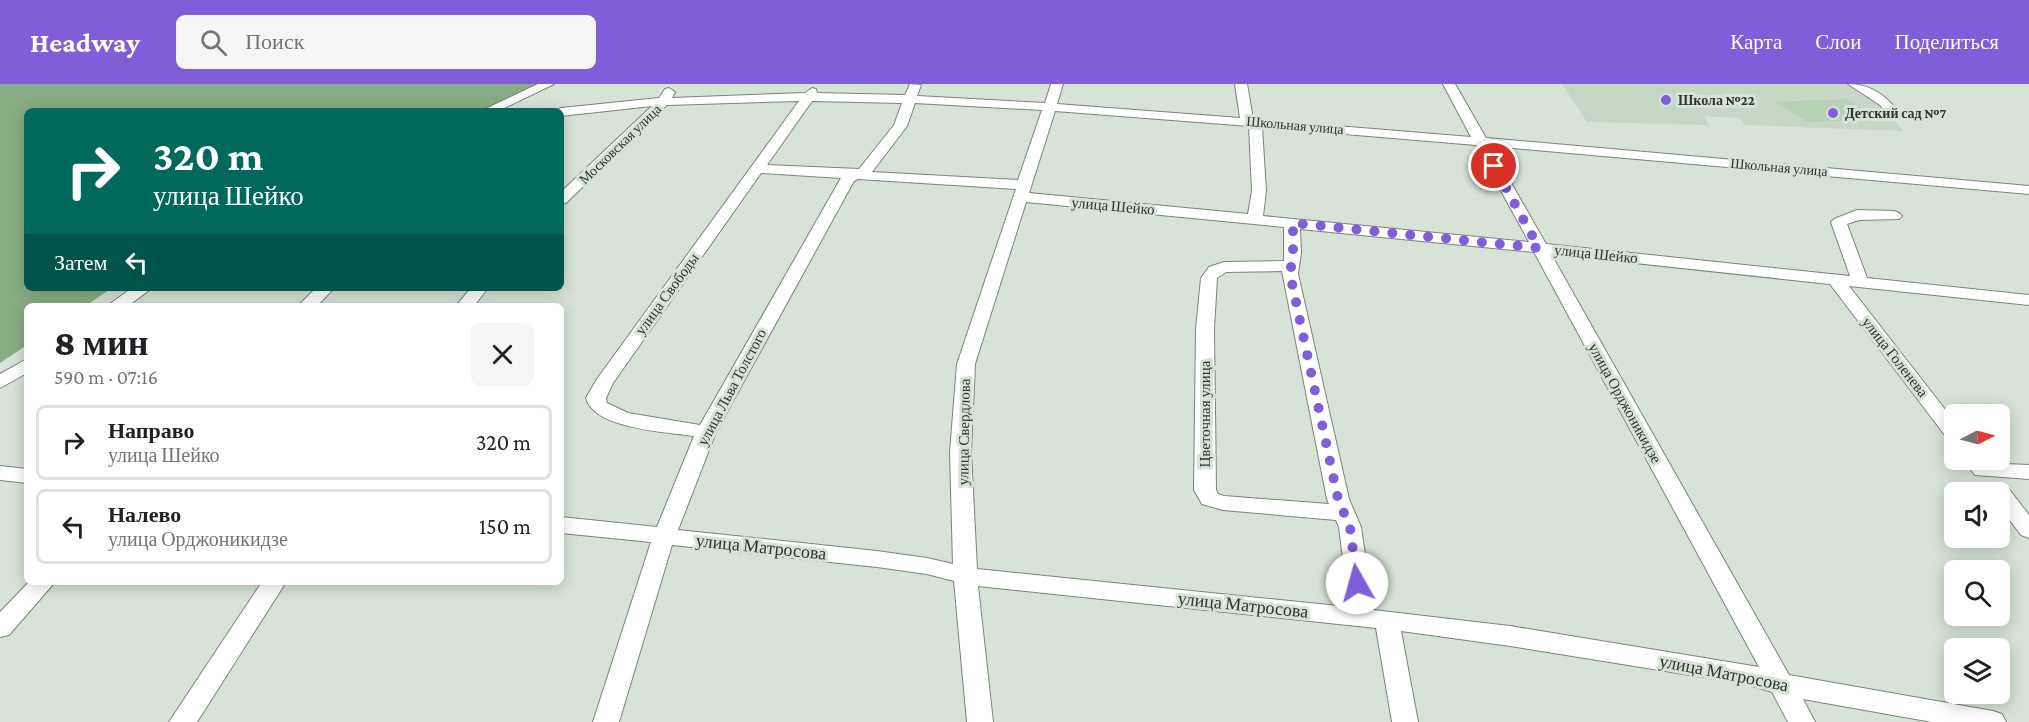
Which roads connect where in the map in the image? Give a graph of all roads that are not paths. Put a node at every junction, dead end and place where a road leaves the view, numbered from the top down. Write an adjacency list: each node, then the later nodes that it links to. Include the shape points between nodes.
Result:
1 (548, 84): 11 (street)
2 (675, 84): 9 (street, Московская улица)
3 (1057, 84): 10 (street, улица Свердлова)
4 (1241, 84): 14 (street)
5 (1449, 84): 15 (street, улица Орджоникидзе)
6 (1854, 84): 13 (street, via 1884,102)
7 (807, 89): 8 (street, Школьная улица); 9 (street, Школьная улица); 16 (street, улица Свободы)
8 (913, 90): 10 (street, Школьная улица); 17 (street, улица Льва Толстого, via 900,126 864,172)
9 (666, 97): 12 (street, Школьная улица); 20 (street, Московская улица)
10 (1051, 106): 14 (street, Школьная улица); 19 (street, улица Свердлова)
11 (495, 108)
12 (564, 112)
13 (1894, 114)
14 (1252, 122): 15 (street, Школьная улица); 22 (street, via 1259,191)
15 (1480, 140): 18 (street, Школьная улица); 24 (street, улица Орджоникидзе)
16 (757, 170): 17 (street, улица Шейко); 38 (street, улица Свободы, via 596,398 598,406 613,416)
17 (854, 176): 19 (street, улица Шейко); 38 (street, улица Льва Толстого, via 848,178)
18 (2029, 190)
19 (1022, 191): 22 (street, улица Шейко); 48 (street, улица Свердлова, via 966,364 961,422)
20 (564, 197)
21 (1894, 216): 27 (street, via 1857,215 1839,222)
22 (1255, 219): 23 (street, улица Шейко)
23 (1293, 223): 24 (street, улица Шейко); 25 (street)
24 (1539, 248): 26 (street, улица Шейко); 53 (street, улица Орджоникидзе)
25 (1290, 266): 44 (street); 44 (street, Цветочная улица, via 1224,267 1209,278 1204,490 1210,499 1223,503)
26 (1835, 279): 27 (street, улица Шейко); 37 (street, улица Голенева)
27 (1860, 282): 31 (street, улица Шейко)
28 (140, 291): 32 (street)
29 (323, 291): 33 (street)
30 (478, 291): 34 (street)
31 (2029, 300)
32 (122, 303)
33 (311, 303)
34 (468, 303)
35 (24, 366): 36 (street)
36 (0, 382)
37 (1944, 421)
38 (706, 432): 47 (street, улица Льва Толстого)
39 (2010, 469): 40 (street)
40 (2029, 472)
41 (0, 473): 42 (street)
42 (24, 476)
43 (2010, 506): 46 (street)
44 (1344, 513): 51 (street)
45 (564, 525): 47 (street, улица Матросова)
46 (2029, 530)
47 (666, 535): 48 (street, улица Матросова, via 877,559); 55 (street, улица Льва Толстого)
48 (967, 576): 51 (street, улица Матросова); 56 (street, улица Свердлова)
49 (40, 585): 52 (street)
50 (272, 585): 54 (street)
51 (1374, 619): 53 (street, улица Матросова, via 1510,636 1738,673); 57 (street)
52 (0, 628)
53 (1780, 684): 58 (street, улица Орджоникидзе); 59 (street, улица Матросова)
54 (182, 722)
55 (606, 722)
56 (980, 722)
57 (1406, 722)
58 (1802, 722)
59 (1993, 722)

